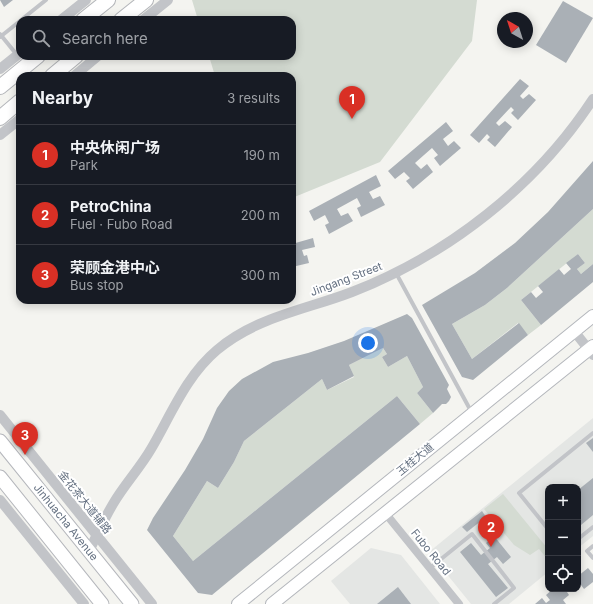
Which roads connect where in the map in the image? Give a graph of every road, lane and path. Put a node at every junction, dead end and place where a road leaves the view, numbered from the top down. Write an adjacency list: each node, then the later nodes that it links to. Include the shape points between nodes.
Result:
1 (46, 0): 6 (lane)
2 (86, 0): 7 (street)
3 (108, 0): 8 (highway)
4 (146, 0): 9 (highway)
5 (168, 0): 10 (street)
6 (27, 16)
7 (66, 16)
8 (88, 16)
9 (126, 16)
10 (148, 16)
11 (16, 25): 12 (lane)
12 (0, 36): 13 (lane)
13 (16, 51)
14 (16, 57): 18 (street)
15 (33, 60): 19 (highway)
16 (71, 60): 20 (highway)
17 (93, 60): 21 (street)
18 (0, 70)
19 (18, 72)
20 (57, 72)
21 (79, 72)
22 (16, 74): 23 (highway)
23 (0, 87)
24 (16, 104): 26 (highway)
25 (592, 105): 29 (street, Jingang Street, via 547,158 506,198 447,243)
26 (0, 118)
27 (16, 122): 28 (street)
28 (0, 135)
29 (396, 272): 33 (lane); 42 (street, Jingang Street, via 330,300 263,321 236,335 216,351 187,385)
30 (593, 316): 31 (main road, 玉桂大道)
31 (574, 331): 32 (street); 33 (main road, 玉桂大道)
32 (592, 350): 39 (main road)
33 (472, 413): 52 (main road, 玉桂大道)
34 (0, 415): 42 (street, 金花茶大道辅路)
35 (593, 433): 40 (lane, via 519,493)
36 (0, 441): 45 (main road, Jinhuacha Avenue)
37 (0, 477): 49 (main road)
38 (0, 500): 48 (street)
39 (386, 514): 47 (street, Fubo Road); 53 (main road)
40 (545, 525)
41 (593, 527): 43 (lane)
42 (97, 535): 45 (street, Jingang Street); 51 (street, 金花茶大道辅路)
43 (581, 537)
44 (593, 546): 46 (lane, via 587,551)
45 (89, 551): 50 (main road, Jinhuacha Avenue)
46 (593, 558)
47 (430, 568): 54 (street, Fubo Road); 55 (lane, via 472,534 514,588)
48 (84, 604)
49 (102, 604)
50 (132, 604)
51 (152, 604)
52 (238, 604)
53 (272, 604)
54 (459, 604)
55 (494, 604)

